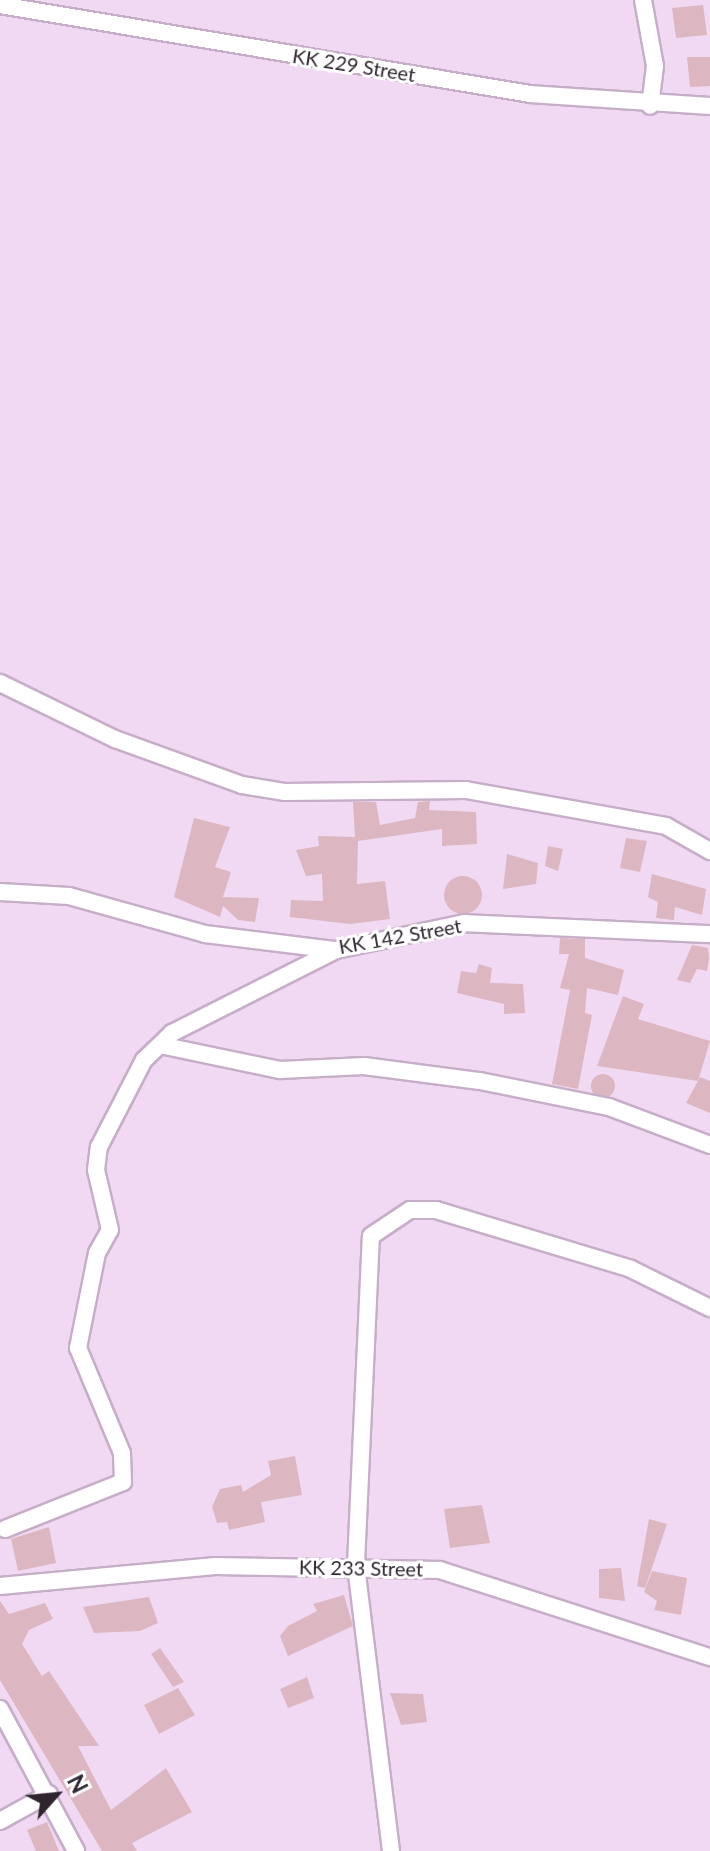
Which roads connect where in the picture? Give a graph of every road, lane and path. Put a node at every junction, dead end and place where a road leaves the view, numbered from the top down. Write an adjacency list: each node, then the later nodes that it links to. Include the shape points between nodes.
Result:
1 (643, 0): 3 (street, via 655,66)
2 (0, 5): 3 (street, KK 229 Street, via 530,94)
3 (650, 106): 4 (street, KK 229 Street)
4 (710, 106)
5 (0, 683): 6 (street, via 115,739 242,785 285,792 466,790 666,826)
6 (710, 851)
7 (0, 892): 9 (street, KK 142 Street, via 69,896 205,934)
8 (710, 934): 9 (street, KK 142 Street, via 464,923)
9 (336, 950): 10 (street)
10 (160, 1045): 11 (street, via 280,1070 364,1066 480,1081 609,1107); 13 (street, via 144,1060 99,1147 96,1170 110,1230 97,1253 78,1348 122,1453 123,1482)
11 (710, 1145)
12 (710, 1308): 14 (street, via 631,1269 476,1219 436,1210 391,1220 371,1236 366,1251)
13 (5, 1529)
14 (356, 1564): 15 (street, KK 233 Street, via 215,1566); 16 (street, KK 233 Street, via 440,1570); 21 (street)
15 (0, 1586)
16 (710, 1657)
17 (0, 1709): 18 (street)
18 (49, 1794): 19 (street); 20 (street)
19 (0, 1821)
20 (76, 1851)
21 (391, 1851)

